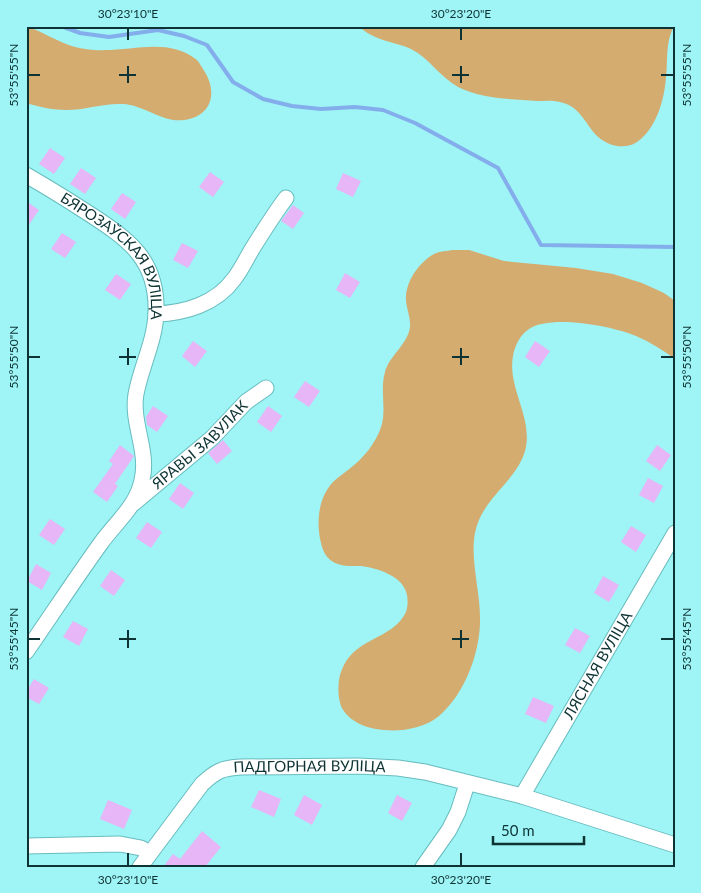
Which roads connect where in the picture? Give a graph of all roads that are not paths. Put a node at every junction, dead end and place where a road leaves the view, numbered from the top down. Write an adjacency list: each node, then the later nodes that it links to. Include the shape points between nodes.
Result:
1 (26, 175): 3 (street, БЯРОЗАЎСКАЯ ВУЛІЦА, via 134,246 151,273)
2 (286, 198): 3 (street, via 227,288 204,304)
3 (156, 314): 5 (street, БЯРОЗАЎСКАЯ ВУЛІЦА, via 134,408 144,468)
4 (266, 388): 5 (street, ЯРАВЫ ЗАВУЛАК, via 246,402 212,438)
5 (133, 504): 7 (street, БЯРОЗАЎСКАЯ ВУЛІЦА, via 103,540)
6 (675, 533): 9 (street, ЛЯСНАЯ ВУЛІЦА)
7 (26, 652)
8 (467, 784): 9 (street, ПАДГОРНАЯ ВУЛІЦА); 12 (street, ПАДГОРНАЯ ВУЛІЦА, via 398,768 225,768 213,773 202,784); 14 (street, via 449,830)
9 (522, 796): 10 (street, ПАДГОРНАЯ ВУЛІЦА)
10 (675, 845)
11 (26, 846): 12 (street, via 120,844 141,848)
12 (149, 854): 13 (street, ПАДГОРНАЯ ВУЛІЦА)
13 (140, 867)
14 (422, 867)

